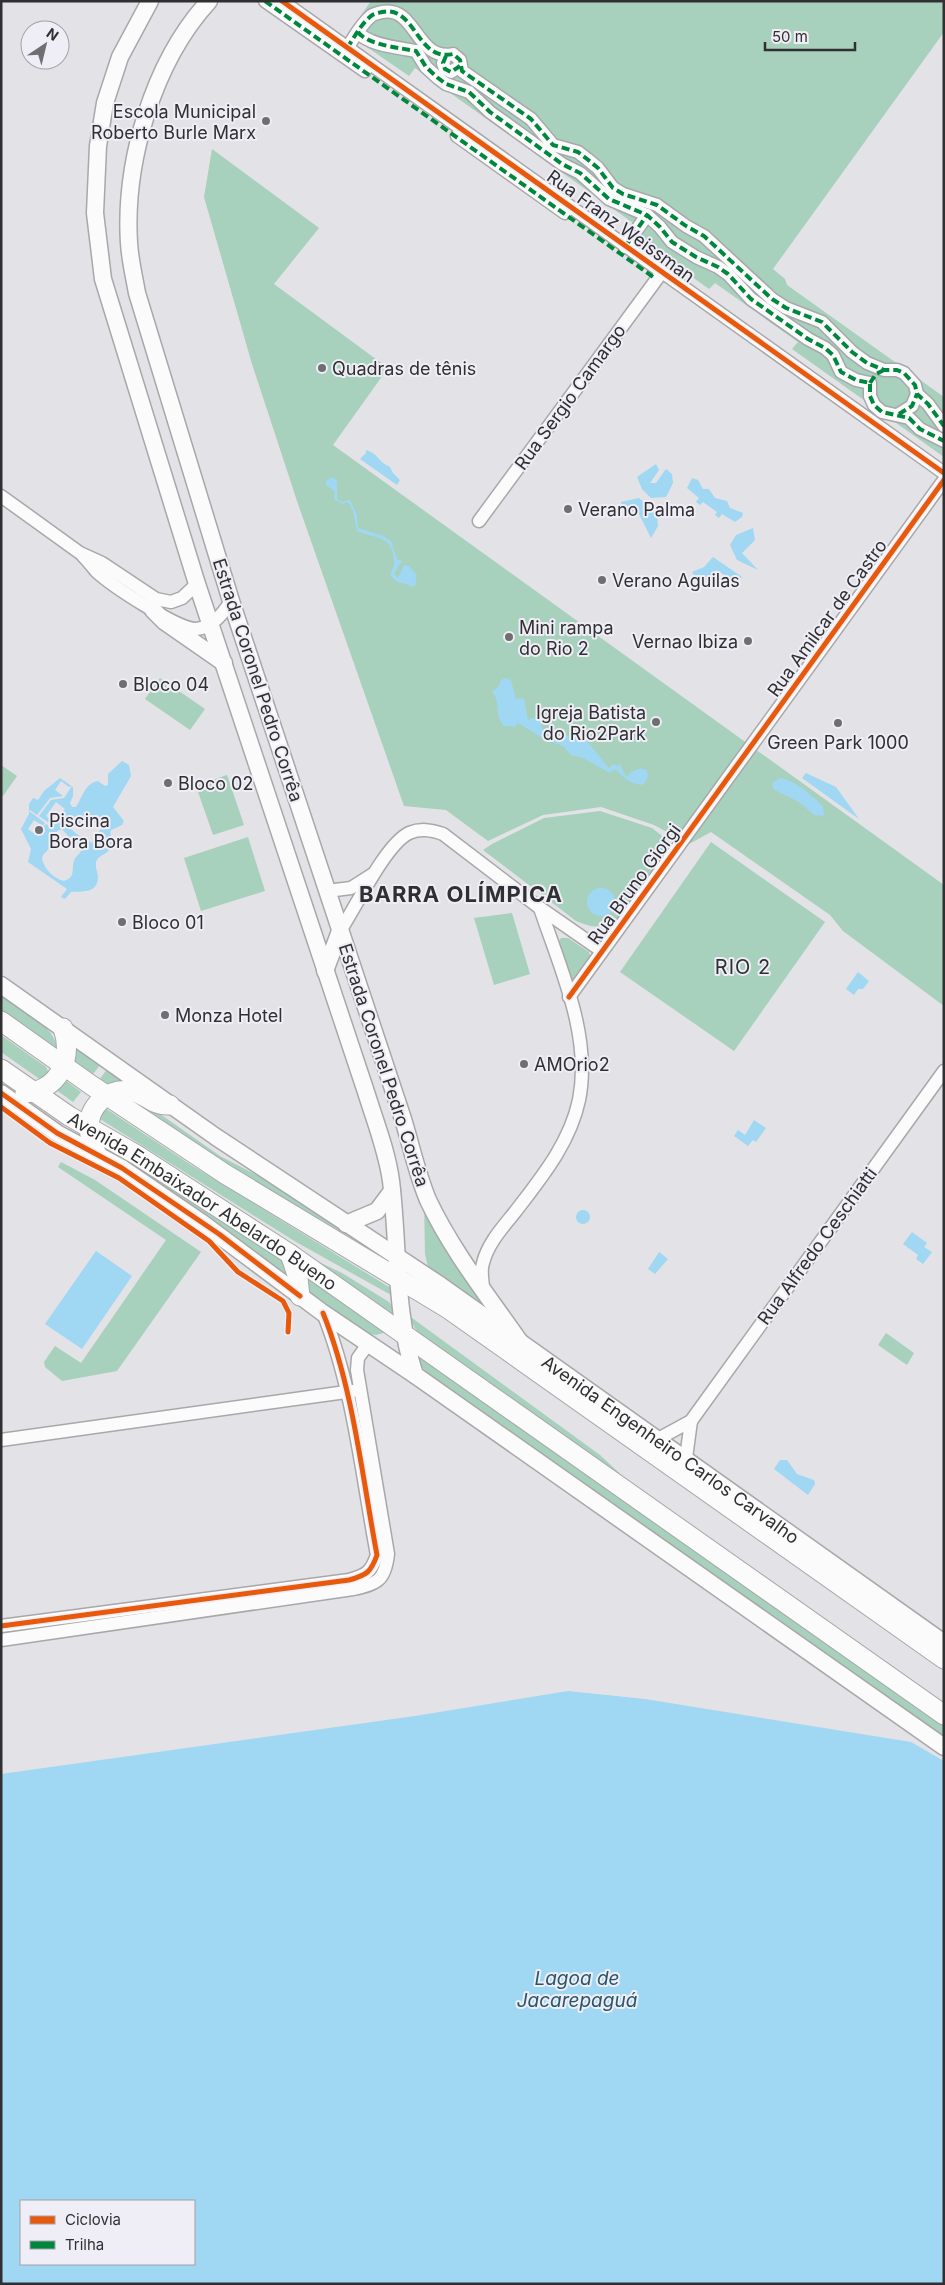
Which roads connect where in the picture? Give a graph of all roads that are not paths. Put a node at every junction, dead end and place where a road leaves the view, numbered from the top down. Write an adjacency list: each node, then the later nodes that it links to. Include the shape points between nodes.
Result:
1 (150, 1): 21 (main road, Estrada Coronel Pedro Corrêa, via 112,77 98,146 95,213 103,279)
2 (209, 1): 22 (main road, Estrada Coronel Pedro Corrêa, via 183,34 155,91 144,123 133,170 129,244 137,292)
3 (265, 1): 9 (street)
4 (282, 1): 6 (street, Rua Franz Weissman)
5 (358, 32): 6 (street); 7 (street, via 369,41 416,52 426,67 446,84 469,92 490,112 558,161 580,172 609,199); 10 (street, via 371,15 388,11 408,21 413,32 434,52 446,56 445,69 451,72 460,66 531,119 553,145 578,152 587,159 612,188 669,212 727,255 772,299 822,322 852,352)
6 (348, 48): 8 (street, Rua Franz Weissman)
7 (647, 215): 8 (street); 11 (street, via 672,242 718,267 751,299 826,348 841,372)
8 (625, 247): 9 (street, Rua Franz Weissman)
9 (659, 276): 16 (street, Rua Franz Weissman); 19 (street, Rua Sergio Camargo)
10 (884, 370): 11 (street, via 876,374); 12 (street, via 904,373 915,385)
11 (870, 383): 13 (street, via 874,405 882,412)
12 (917, 394): 13 (street, via 912,406); 14 (street)
13 (899, 414): 15 (street)
14 (944, 426)
15 (944, 441)
16 (944, 473)
17 (944, 480): 26 (street, Rua Amilcar de Castro)
18 (1, 496): 20 (street)
19 (479, 522)
20 (82, 554): 21 (street, via 165,602 182,598); 23 (street, via 97,572)
21 (197, 584): 24 (main road, Estrada Coronel Pedro Corrêa)
22 (231, 601): 24 (street); 28 (main road, Estrada Coronel Pedro Corrêa)
23 (153, 610): 24 (street, via 191,628); 25 (main road, via 185,637)
24 (210, 625): 25 (main road, Estrada Coronel Pedro Corrêa)
25 (224, 662): 32 (main road, Estrada Coronel Pedro Corrêa)
26 (720, 787): 31 (street, Rua Bruno Giorgi)
27 (377, 871): 28 (street, via 351,888); 29 (street, via 404,836 415,831 432,830 443,834); 30 (street)
28 (327, 890): 30 (main road, Estrada Coronel Pedro Corrêa)
29 (540, 908): 31 (street); 34 (street)
30 (340, 931): 32 (main road); 52 (main road, Estrada Coronel Pedro Corrêa, via 428,1198)
31 (602, 950): 34 (street, Rua Bruno Giorgi)
32 (325, 971): 47 (main road, Estrada Coronel Pedro Corrêa, via 382,1144)
33 (1, 985): 36 (main road)
34 (569, 996): 52 (street, via 581,1047 579,1100 559,1150 489,1247 482,1268)
35 (1, 1021): 37 (highway, Avenida Embaixador Abelardo Bueno)
36 (63, 1028): 37 (highway, via 67,1041); 44 (main road)
37 (64, 1066): 41 (highway, via 52,1083); 43 (highway, Avenida Embaixador Abelardo Bueno)
38 (1, 1069): 41 (highway, Avenida Embaixador Abelardo Bueno)
39 (944, 1072): 61 (street, Rua Alfredo Ceschiatti)
40 (1, 1083): 41 (highway, via 16,1092)
41 (33, 1092): 45 (highway, Avenida Embaixador Abelardo Bueno)
42 (1, 1093): 46 (main road, Avenida Embaixador Abelardo Bueno, via 57,1133)
43 (108, 1095): 44 (highway, via 129,1091 158,1106); 45 (highway, via 92,1111); 51 (highway, Avenida Embaixador Abelardo Bueno, via 225,1174)
44 (170, 1105): 48 (main road)
45 (89, 1128): 46 (highway); 49 (highway, Avenida Embaixador Abelardo Bueno)
46 (97, 1155): 53 (main road, Avenida Embaixador Abelardo Bueno, via 122,1168 201,1222)
47 (392, 1191): 48 (main road, via 376,1211); 50 (main road, Estrada Coronel Pedro Corrêa)
48 (346, 1224): 50 (main road)
49 (290, 1254): 53 (highway); 55 (highway, Avenida Embaixador Abelardo Bueno)
50 (397, 1257): 51 (main road, Estrada Coronel Pedro Corrêa); 56 (main road, Avenida Engenheiro Carlos Carvalho)
51 (398, 1276): 55 (main road, Estrada Coronel Pedro Corrêa); 69 (highway, Avenida Engenheiro Carlos Carvalho)
52 (483, 1290): 56 (main road, Estrada Coronel Pedro Corrêa)
53 (300, 1296): 54 (main road, Avenida Embaixador Abelardo Bueno)
54 (323, 1313): 57 (main road, Avenida Embaixador Abelardo Bueno); 60 (street, via 336,1347)
55 (404, 1333): 58 (main road, Estrada Coronel Pedro Corrêa); 70 (highway)
56 (520, 1342): 62 (main road, Avenida Engenheiro Carlos Carvalho)
57 (368, 1344): 58 (main road, Avenida Embaixador Abelardo Bueno); 59 (street, via 357,1361)
58 (415, 1375): 71 (main road)
59 (361, 1390): 60 (street); 65 (street, via 388,1554 386,1569 379,1581 370,1586)
60 (347, 1392): 63 (street); 65 (street, via 377,1555 372,1568)
61 (691, 1422): 62 (street, Rua Alfredo Ceschiatti); 64 (street, Rua Alfredo Ceschiatti)
62 (658, 1439): 64 (main road, Avenida Engenheiro Carlos Carvalho)
63 (1, 1440)
64 (686, 1458): 69 (main road, Avenida Engenheiro Carlos Carvalho)
65 (336, 1587): 66 (street)
66 (148, 1612): 67 (street); 68 (street)
67 (1, 1626)
68 (1, 1640)
69 (943, 1645)
70 (944, 1715)
71 (944, 1747)

